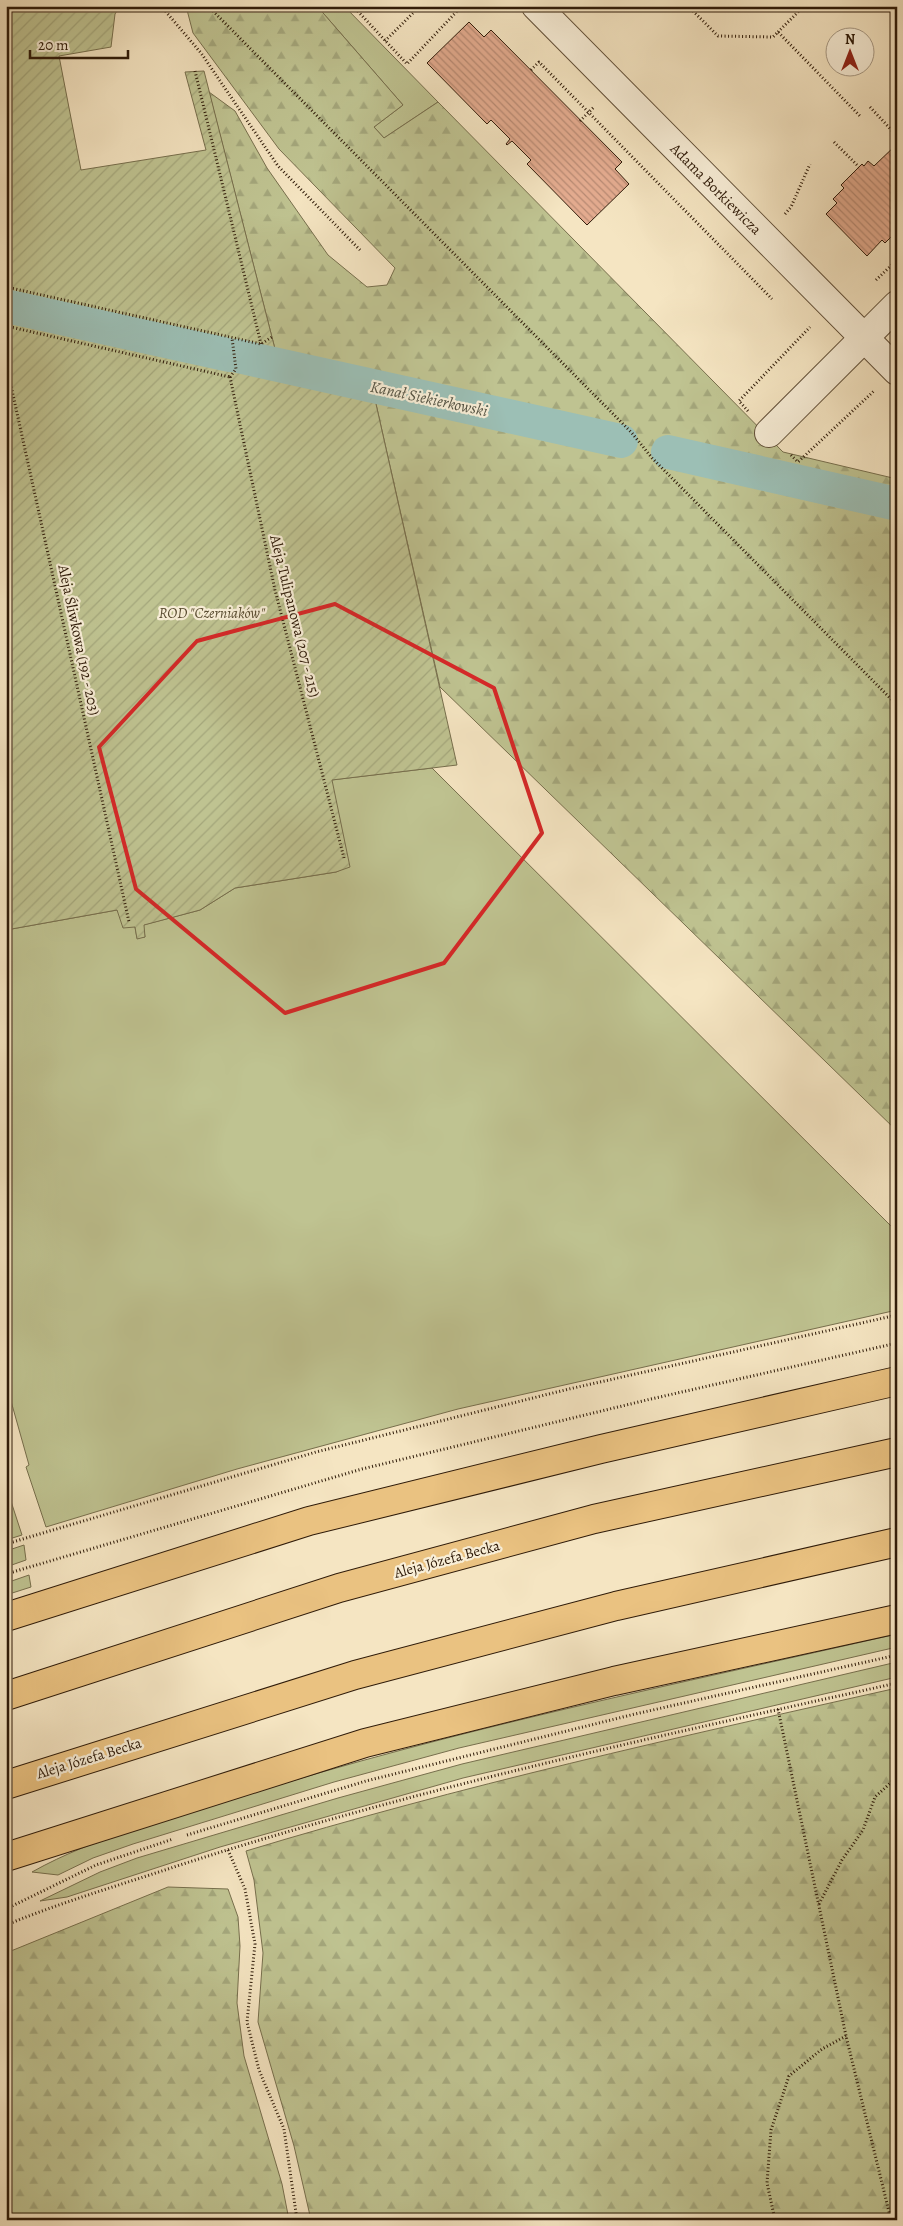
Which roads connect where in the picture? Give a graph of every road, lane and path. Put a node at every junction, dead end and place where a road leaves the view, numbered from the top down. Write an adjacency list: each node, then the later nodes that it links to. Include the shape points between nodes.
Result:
1 (161, 6): 23 (path, via 201,53 278,166)
2 (208, 6): 38 (path)
3 (352, 6): 10 (path)
4 (420, 6): 10 (path)
5 (462, 6): 10 (path, via 407,64)
6 (536, 6): 32 (street, Adama Borkiewicza)
7 (688, 6): 9 (path, via 718,36 773,37)
8 (804, 6): 9 (path)
9 (778, 32): 16 (path)
10 (385, 41)
11 (530, 70): 15 (path, via 539,62)
12 (195, 71): 33 (path)
13 (594, 107): 15 (path)
14 (870, 107): 18 (path)
15 (588, 113): 17 (path); 27 (path)
16 (860, 116)
17 (580, 121)
18 (897, 136)
19 (834, 142): 21 (path)
20 (810, 164): 22 (path, via 791,207)
21 (859, 167)
22 (784, 215)
23 (360, 250)
24 (897, 260): 25 (path)
25 (874, 282)
26 (6, 287): 31 (path)
27 (772, 299)
28 (897, 305): 32 (street)
29 (6, 326): 36 (path)
30 (272, 337): 33 (path)
31 (232, 338): 33 (path); 36 (path, via 236,369)
32 (864, 338): 35 (street, Adama Borkiewicza); 37 (street)
33 (261, 344)
34 (6, 363): 40 (path, Aleja Śliwkowa (192 - 203))
35 (897, 372)
36 (230, 377): 39 (path, Aleja Tulipanowa (207 - 215), via 275,590)
37 (770, 433)
38 (897, 705)
39 (344, 858)
40 (129, 922)
41 (897, 1315): 45 (path, via 569,1388 316,1452)
42 (897, 1381): 46 (main road, via 592,1451 309,1521)
43 (897, 1452): 50 (main road, Aleja Józefa Becka, via 594,1519 349,1586)
44 (897, 1542): 53 (main road, Aleja Józefa Becka, via 616,1606 355,1676)
45 (6, 1544)
46 (6, 1617)
47 (897, 1619): 55 (main road, via 619,1680 365,1743)
48 (897, 1655): 57 (path, via 635,1714 366,1781 105,1862)
49 (897, 1683): 51 (path)
50 (6, 1696)
51 (778, 1709): 54 (path, via 382,1803); 56 (path)
52 (897, 1777): 56 (path, via 875,1797 863,1830 842,1860)
53 (6, 1785)
54 (228, 1850): 58 (path); 60 (path, via 245,1889 255,1944 247,2022 259,2070 284,2129)
55 (6, 1857)
56 (819, 1905): 59 (path)
57 (6, 1909)
58 (6, 1925)
59 (846, 2036): 61 (path, via 822,2049 789,2076 772,2130 767,2183); 62 (path)
60 (297, 2220)
61 (775, 2220)
62 (891, 2220)

